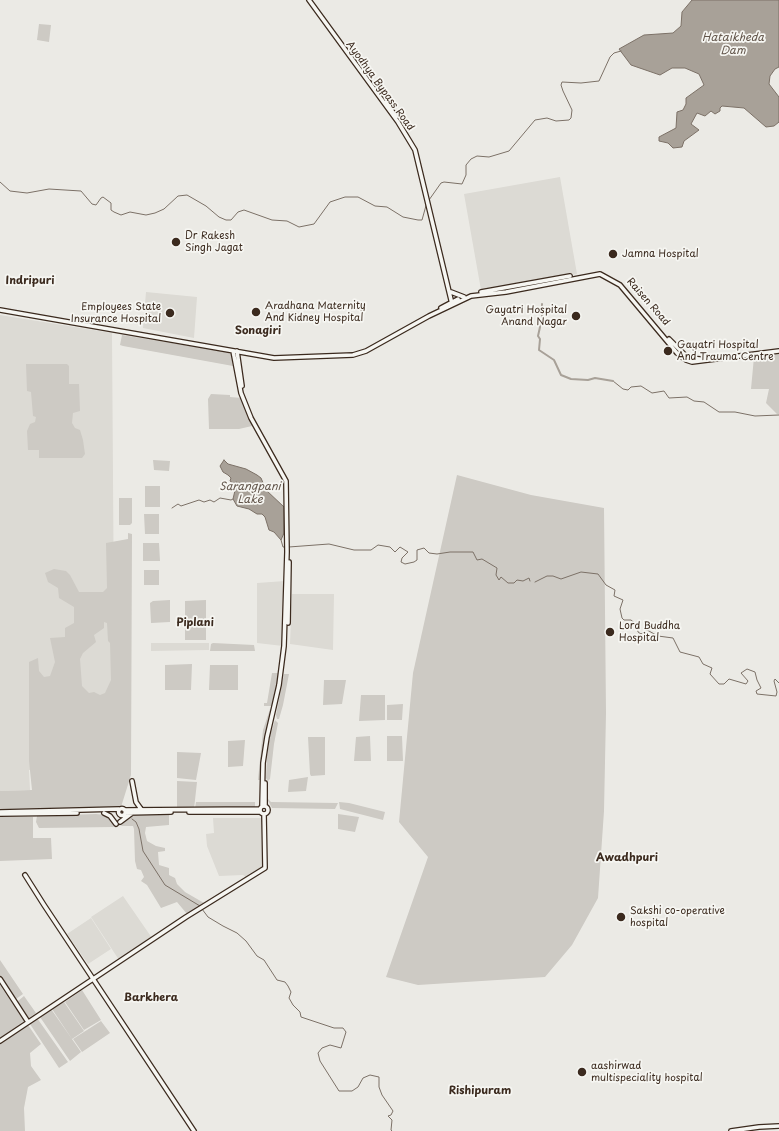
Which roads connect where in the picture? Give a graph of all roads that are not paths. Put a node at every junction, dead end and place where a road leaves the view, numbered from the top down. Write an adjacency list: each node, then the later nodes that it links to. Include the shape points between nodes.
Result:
1 (310, 0): 3 (main road, Ayodhya Bypass Road, via 400,122 417,150)
2 (504, 290): 4 (main road, Raisen Road); 5 (main road, Raisen Road, via 471,296); 8 (main road, Raisen Road, via 600,274 620,285 677,353 686,360 692,362)
3 (450, 292): 4 (main road); 5 (main road, Ayodhya Bypass Road); 6 (main road)
4 (464, 297): 5 (main road, Raisen Road)
5 (453, 303): 6 (main road); 10 (main road, via 366,351 353,354 274,358)
6 (443, 306): 9 (main road, via 365,349 353,353 273,356)
7 (0, 310): 9 (main road)
8 (779, 350)
9 (235, 351): 10 (main road); 11 (main road); 12 (main road)
10 (246, 354): 11 (main road, via 240,357)
11 (238, 362): 12 (main road)
12 (242, 390): 14 (main road, via 256,429 285,479 288,543 287,647 269,737)
13 (132, 781): 15 (main road, via 136,802)
14 (262, 808): 18 (main road); 22 (main road); 22 (main road, via 268,811)
15 (142, 810): 17 (main road); 18 (main road)
16 (119, 811): 17 (main road, via 121,815); 20 (main road); 21 (main road)
17 (124, 811): 19 (main road)
18 (172, 811): 19 (main road)
19 (133, 812): 21 (main road, via 118,823)
20 (0, 813): 21 (main road)
21 (104, 813)
22 (264, 814): 25 (main road, via 265,868)
23 (25, 875): 25 (main road)
24 (0, 979): 27 (main road)
25 (93, 979): 27 (main road); 30 (main road)
26 (0, 983): 27 (main road)
27 (27, 1022): 28 (main road)
28 (0, 1041)
29 (779, 1127): 31 (main road); 32 (main road)
30 (194, 1131)
31 (731, 1131)
32 (742, 1131)

